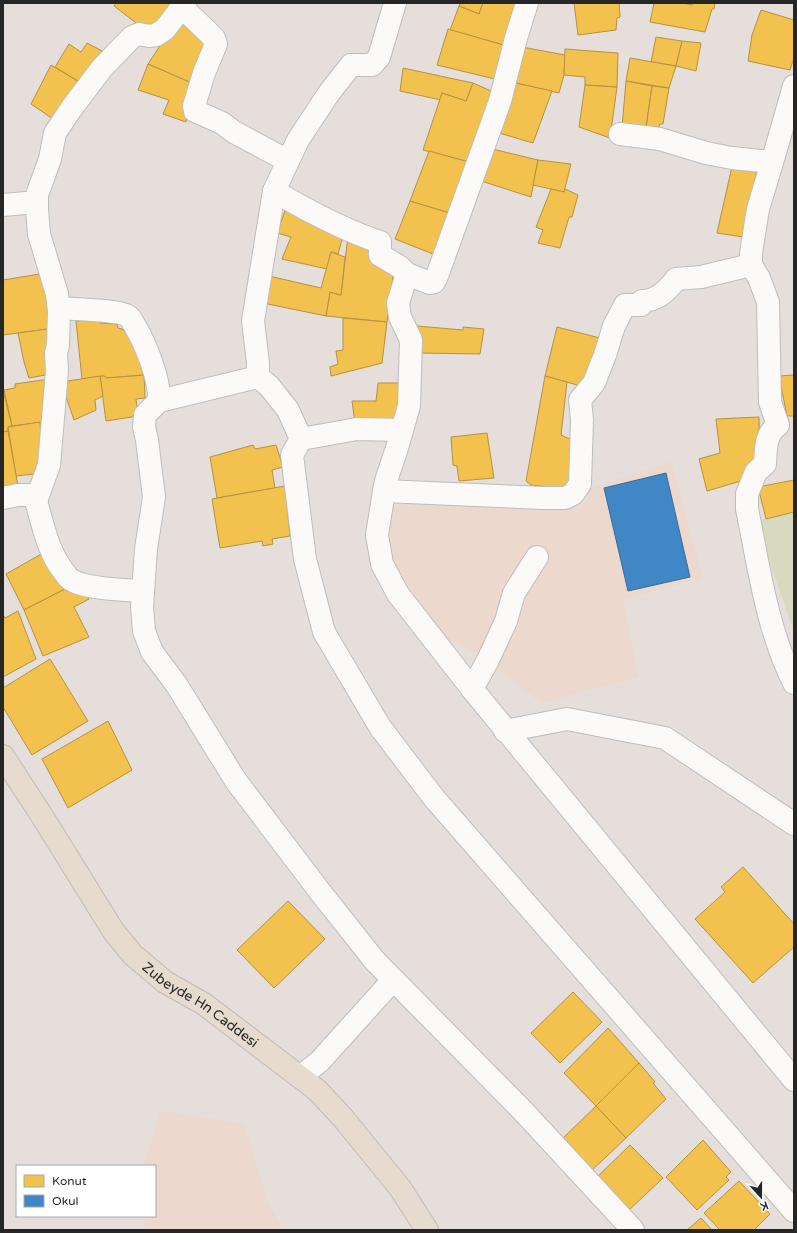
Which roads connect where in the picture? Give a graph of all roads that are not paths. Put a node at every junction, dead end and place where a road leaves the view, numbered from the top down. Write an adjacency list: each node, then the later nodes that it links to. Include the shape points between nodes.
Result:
1 (395, 3): 7 (street, via 379,57 372,65 352,65 329,93 298,140)
2 (527, 3): 13 (street, via 500,101 434,282 430,283)
3 (184, 5): 7 (street, via 214,38 216,44 204,73 194,106 195,111 222,123); 10 (street, via 165,29 156,35 139,34 132,37 102,68 71,109 55,133 50,160 37,194)
4 (794, 86): 5 (street)
5 (789, 122): 8 (street)
6 (620, 134): 8 (street, via 660,139 732,158)
7 (288, 162): 9 (street)
8 (772, 162): 12 (street, via 758,209)
9 (274, 191): 13 (street, via 362,236 380,242 380,255); 15 (street, via 253,321)
10 (37, 202): 11 (street); 14 (street, via 39,234 57,294)
11 (3, 205)
12 (751, 266): 19 (street, via 676,280 667,291 642,301 641,305 625,305 614,326 594,383 580,400 580,484 573,494 565,498 543,498); 24 (street, via 759,278 768,302 770,402 778,425 773,428 767,440 765,464 756,472 747,494 747,509 772,627 784,664)
13 (407, 274): 17 (street, via 398,303 400,317 411,340 410,406)
14 (58, 308): 16 (street, via 129,316 150,357); 21 (street, via 58,371 49,465)
15 (258, 377): 16 (street); 18 (street, via 269,386 288,410)
16 (159, 401): 23 (street, via 145,415 144,427 154,497)
17 (400, 439): 18 (street, via 357,429); 19 (street)
18 (297, 447): 32 (street, via 305,560 324,632 380,727 434,798)
19 (384, 491): 25 (street, via 377,535 382,564 398,594)
20 (3, 498): 21 (street, via 31,495)
21 (36, 501): 23 (street, via 48,544 59,566 70,579 108,589)
22 (537, 557): 25 (street, via 514,593 506,621)
23 (143, 591): 29 (street, via 144,631 152,652 176,684 236,781 320,893)
24 (794, 683)
25 (472, 689): 26 (street)
26 (506, 731): 28 (street, via 567,719 665,738); 31 (street)
27 (3, 756): 30 (main road, Zubeyde Hn Caddesi, via 114,932 133,955 165,982 204,1004)
28 (794, 824)
29 (393, 980): 30 (street, via 320,1061); 34 (street, via 523,1112)
30 (300, 1077): 33 (main road, Zubeyde Hn Caddesi, via 317,1090 343,1118 400,1188)
31 (794, 1080)
32 (794, 1211)
33 (427, 1230)
34 (633, 1230)

